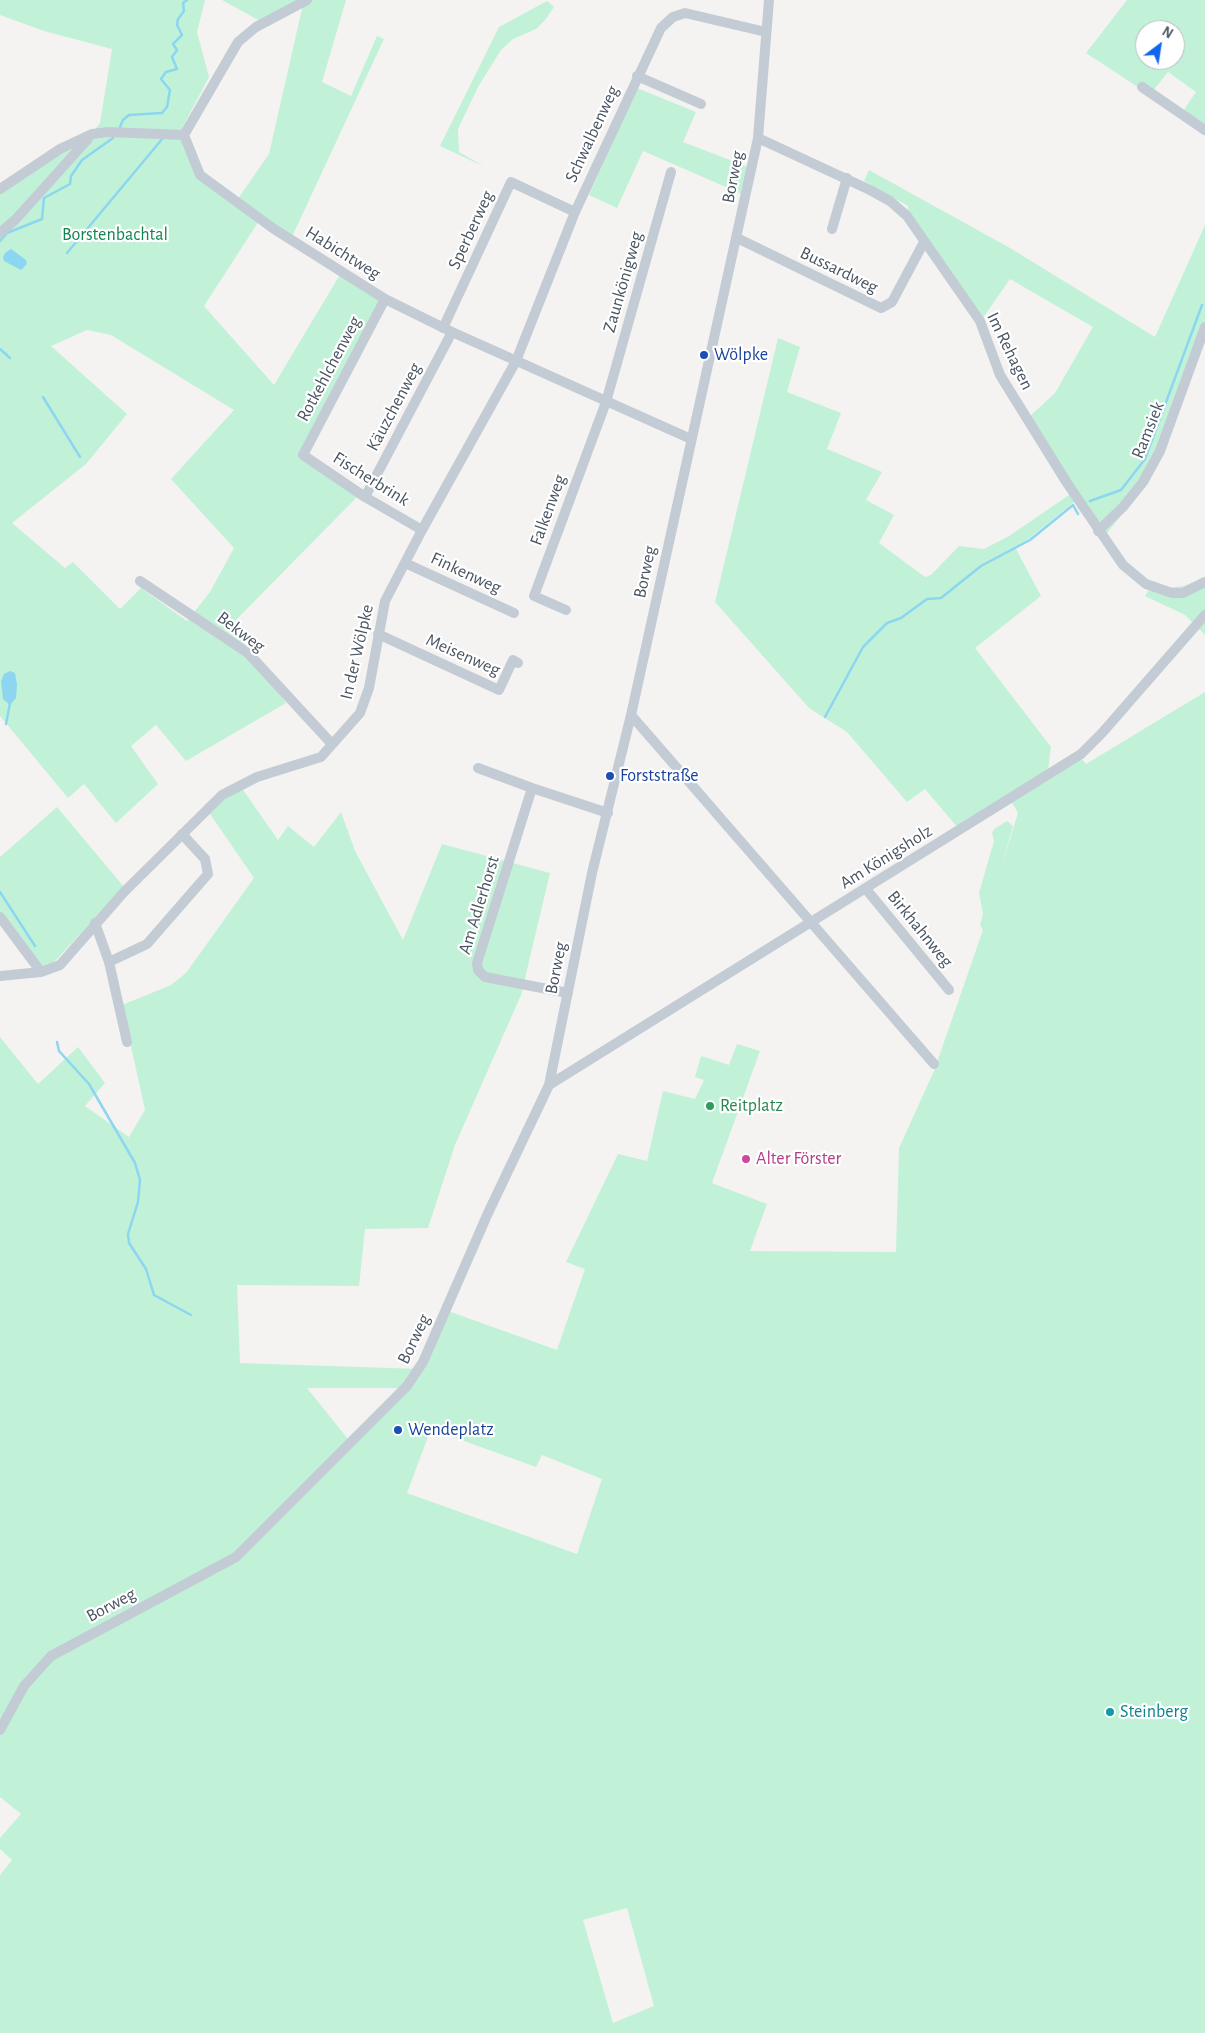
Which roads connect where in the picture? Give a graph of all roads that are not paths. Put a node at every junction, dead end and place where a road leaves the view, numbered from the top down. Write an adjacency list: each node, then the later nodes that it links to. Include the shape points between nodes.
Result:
1 (307, 0): 9 (street, via 256,27 238,42)
2 (769, 0): 3 (street, Borweg)
3 (766, 32): 4 (street, Schwalbenweg, via 685,13 673,17 661,28); 10 (street, Borweg)
4 (637, 76): 6 (street); 14 (street, Schwalbenweg)
5 (1142, 87): 7 (street)
6 (701, 104)
7 (1205, 130)
8 (92, 134): 9 (street); 13 (street, via 60,149); 16 (street)
9 (184, 135): 19 (street, Habichtweg, via 200,175 274,229)
10 (758, 138): 12 (street, Im Rehagen); 17 (street, Borweg)
11 (671, 172): 23 (street, Zaunkönigweg)
12 (847, 178): 15 (street); 18 (street, Im Rehagen, via 890,202 906,216)
13 (0, 189)
14 (575, 212): 21 (street, Sperberweg, via 511,182); 22 (street, Schwalbenweg)
15 (832, 228)
16 (0, 233)
17 (738, 238): 18 (street, Bussardweg, via 881,308 892,302); 24 (street, Borweg)
18 (924, 242): 28 (street, Im Rehagen, via 980,321 1000,375)
19 (385, 299): 21 (street, Habichtweg); 25 (street, Rotkehlchenweg)
20 (1205, 327): 28 (street, Ramsiek, via 1160,451 1143,482)
21 (447, 330): 22 (street, Habichtweg); 26 (street, Käuzchenweg)
22 (516, 361): 23 (street); 27 (street, In der Wölpke)
23 (606, 402): 24 (street); 32 (street, Falkenweg, via 534,596)
24 (691, 439): 37 (street, Borweg)
25 (303, 455): 26 (street, Fischerbrink)
26 (365, 496): 27 (street, Fischerbrink)
27 (422, 530): 29 (street, In der Wölpke)
28 (1098, 531): 31 (street, Im Rehagen, via 1123,564 1152,588 1183,593)
29 (405, 563): 33 (street, Finkenweg); 35 (street, In der Wölpke, via 386,601)
30 (140, 581): 38 (street, Bekweg, via 248,653)
31 (1205, 582)
32 (566, 610)
33 (514, 613)
34 (1205, 615): 43 (street, Am Königsholz, via 1081,754)
35 (378, 634): 36 (street, Meisenweg, via 499,690 513,660); 38 (street, In der Wölpke, via 370,688 364,704)
36 (518, 663)
37 (631, 715): 41 (street, Borweg); 45 (street)
38 (331, 743): 42 (street, In der Wölpke, via 321,757 237,786 208,807)
39 (478, 768): 40 (street)
40 (532, 788): 41 (street); 51 (street, Am Adlerhorst, via 477,963 478,970 485,977)
41 (608, 813): 51 (street, Borweg, via 592,873)
42 (182, 834): 46 (street, In der Wölpke); 47 (street, via 205,859 208,874 147,944)
43 (866, 889): 45 (street, Am Königsholz); 50 (street, Birkhahnweg)
44 (0, 917): 48 (street)
45 (811, 922): 53 (street); 54 (street, Am Königsholz)
46 (94, 923): 47 (street); 48 (street, In der Wölpke, via 60,965)
47 (109, 962): 52 (street)
48 (41, 972): 49 (street, In der Wölpke)
49 (0, 976)
50 (949, 990)
51 (568, 993): 54 (street, Borweg)
52 (127, 1042)
53 (934, 1064)
54 (550, 1085): 55 (street, Borweg, via 488,1213 423,1362 407,1386 236,1557 51,1656 24,1686)
55 (0, 1730)

